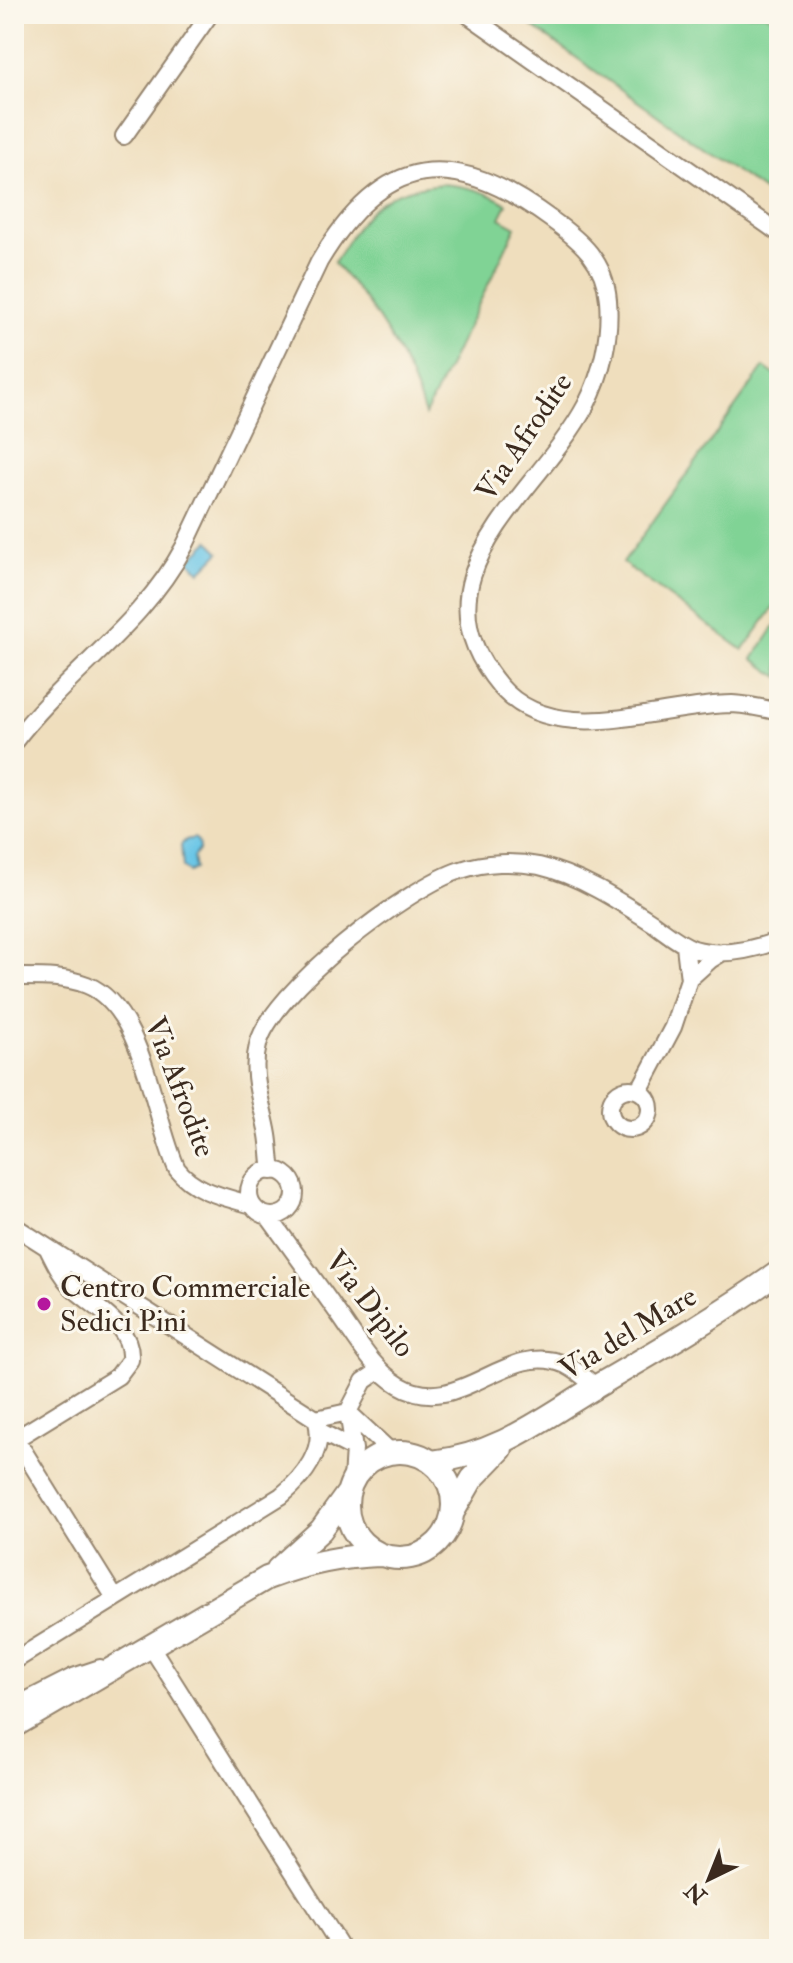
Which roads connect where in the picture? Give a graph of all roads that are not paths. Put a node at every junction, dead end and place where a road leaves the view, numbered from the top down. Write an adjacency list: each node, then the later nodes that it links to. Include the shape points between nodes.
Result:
1 (210, 14): 3 (street)
2 (467, 14): 4 (street)
3 (124, 136)
4 (779, 233)
5 (779, 712): 6 (street, Via Afrodite, via 731,704 613,719 569,719 520,703 486,665 469,626 470,577 488,539 563,441 592,392 606,345 608,297 597,262 562,228 496,185 440,171 405,178 378,191 345,222 319,262 168,576)
6 (14, 742)
7 (779, 940): 9 (street)
8 (685, 946): 9 (street); 11 (street); 13 (street, via 619,902 550,869 499,864 440,878 329,958 268,1021 255,1065)
9 (724, 952): 11 (street)
10 (14, 977): 14 (street, Via Afrodite, via 75,981 113,1003 133,1035 177,1169 203,1189)
11 (689, 979): 12 (street, via 673,1027)
12 (639, 1091)
13 (272, 1171): 14 (street, via 252,1184); 15 (street, via 286,1176 294,1188 293,1202)
14 (252, 1205): 15 (street)
15 (273, 1216): 19 (street, Via Dipilo, via 284,1239)
16 (14, 1226): 17 (street)
17 (47, 1247): 22 (street); 23 (street, via 69,1284 114,1323 129,1347 130,1360 118,1376)
18 (779, 1272): 20 (main road, Via del Mare)
19 (380, 1370): 20 (street, Via Dipilo, via 404,1388 436,1395 468,1387 517,1363 546,1360 567,1365); 21 (street, via 364,1381)
20 (596, 1387): 24 (main road, Via del Mare)
21 (348, 1412): 22 (street); 25 (street); 26 (street)
22 (319, 1426): 25 (street); 32 (street, via 314,1454 281,1496)
23 (15, 1439): 32 (street)
24 (507, 1442): 27 (main road, Via del Mare); 29 (main road, Via del Mare, via 472,1479)
25 (354, 1449): 28 (street)
26 (391, 1452): 27 (main road); 28 (main road, via 362,1467)
27 (432, 1462): 29 (main road, via 449,1484)
28 (350, 1487): 30 (main road, via 347,1513 353,1530); 31 (main road, via 321,1530)
29 (453, 1512): 30 (main road, via 448,1528 427,1551 412,1557)
30 (380, 1555): 31 (main road, via 310,1563)
31 (267, 1578): 33 (main road)
32 (115, 1598): 35 (street)
33 (150, 1645): 34 (main road); 38 (street)
34 (124, 1660): 36 (street, via 73,1677); 37 (main road)
35 (14, 1661)
36 (14, 1707)
37 (14, 1726)
38 (342, 1949)

